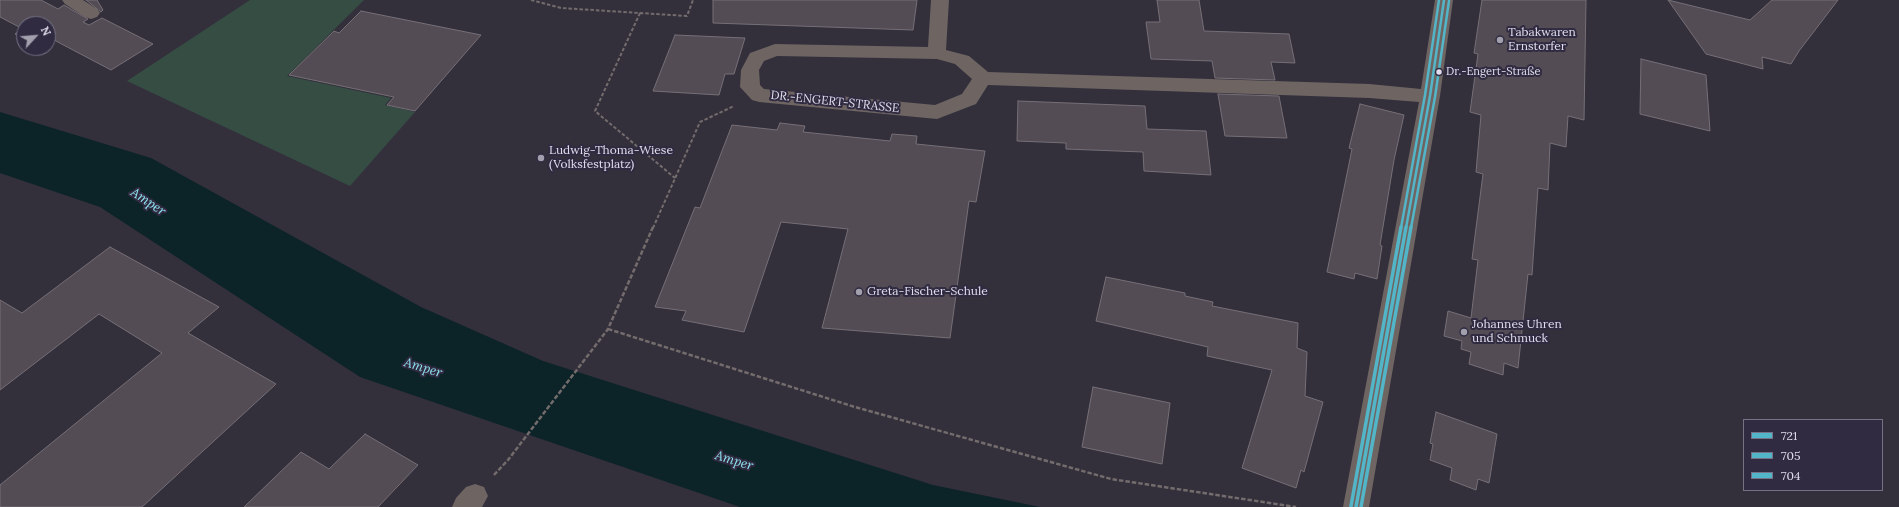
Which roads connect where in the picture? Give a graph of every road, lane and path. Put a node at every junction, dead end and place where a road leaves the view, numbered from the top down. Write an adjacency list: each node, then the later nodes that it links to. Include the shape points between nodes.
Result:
1 (71, 0): 6 (street)
2 (532, 0): 7 (path, via 561,8)
3 (693, 0): 7 (path, via 687,16)
4 (940, 0): 8 (street)
5 (1444, 0): 11 (street)
6 (91, 12)
7 (640, 13): 12 (path, via 595,111)
8 (937, 53): 9 (street, DR.-ENGERT-STRASSE, via 962,60); 10 (street, DR.-ENGERT-STRASSE, via 775,50 757,57 750,70 750,87)
9 (983, 78): 10 (street, DR.-ENGERT-STRASSE, via 969,100 937,112); 11 (street, via 1369,88)
10 (759, 95): 12 (path, via 700,122)
11 (1430, 96): 16 (street)
12 (675, 178): 13 (path)
13 (608, 329): 14 (path); 15 (path, via 855,407 1111,479)
14 (508, 460)
15 (1296, 507)
16 (1356, 507)

